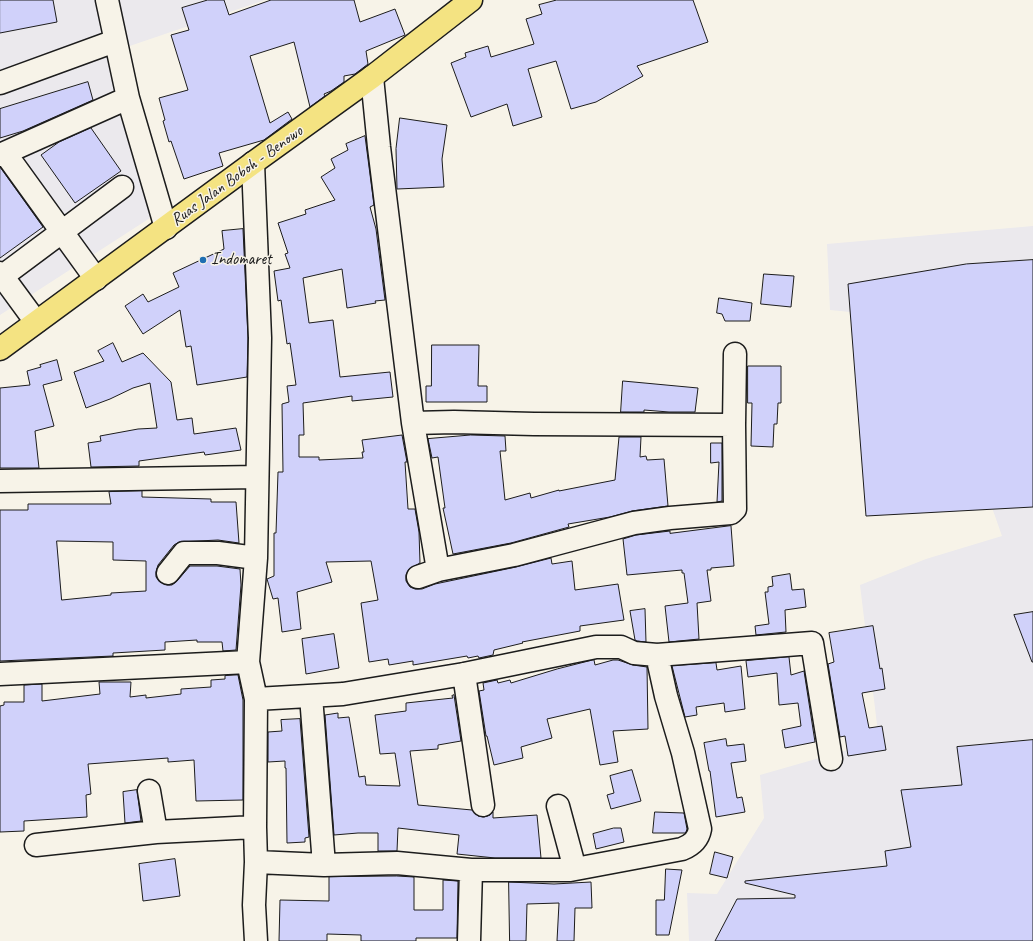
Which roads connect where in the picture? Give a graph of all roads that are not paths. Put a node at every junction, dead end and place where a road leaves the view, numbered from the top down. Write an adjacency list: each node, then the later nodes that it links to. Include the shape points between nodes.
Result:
1 (107, 0): 3 (street)
2 (471, 0): 4 (main road, Ruas Jalan Boboh - Benowo)
3 (115, 41): 5 (street); 6 (street)
4 (372, 77): 8 (main road, Ruas Jalan Boboh - Benowo); 17 (street)
5 (0, 82)
6 (128, 98): 7 (street); 10 (street)
7 (2, 154): 11 (street)
8 (253, 163): 10 (main road, Ruas Jalan Boboh - Benowo); 19 (street, via 260,338)
9 (122, 187): 11 (street)
10 (166, 228): 13 (main road, Ruas Jalan Boboh - Benowo)
11 (61, 232): 12 (street); 13 (street)
12 (1, 275): 14 (street)
13 (96, 278): 14 (main road, Ruas Jalan Boboh - Benowo)
14 (36, 322): 15 (main road, Ruas Jalan Boboh - Benowo)
15 (0, 349)
16 (736, 354): 18 (street)
17 (413, 423): 18 (street); 22 (street)
18 (734, 425): 22 (street, via 735,509 731,513 634,523 514,555)
19 (257, 477): 20 (street); 21 (street)
20 (0, 481)
21 (256, 558): 23 (street, via 218,553 184,553); 26 (street)
22 (438, 570): 24 (street)
23 (168, 573)
24 (418, 577)
25 (657, 655): 28 (street, via 634,653 621,647 596,647); 31 (street, via 811,634); 41 (street, via 683,753 700,829 698,836 691,846 682,850)
26 (248, 662): 27 (street); 30 (street)
27 (0, 674)
28 (464, 674): 29 (street, via 343,694); 33 (street)
29 (311, 696): 30 (street); 39 (street)
30 (256, 699): 35 (street)
31 (831, 759)
32 (149, 791): 36 (street)
33 (483, 805)
34 (558, 806): 41 (street, via 572,858)
35 (255, 827): 36 (street); 38 (street)
36 (156, 832): 37 (street)
37 (36, 845)
38 (256, 862): 39 (street); 42 (street)
39 (324, 865): 40 (street, via 397,864)
40 (471, 870): 41 (street); 43 (street)
41 (570, 870)
42 (256, 941)
43 (469, 941)

